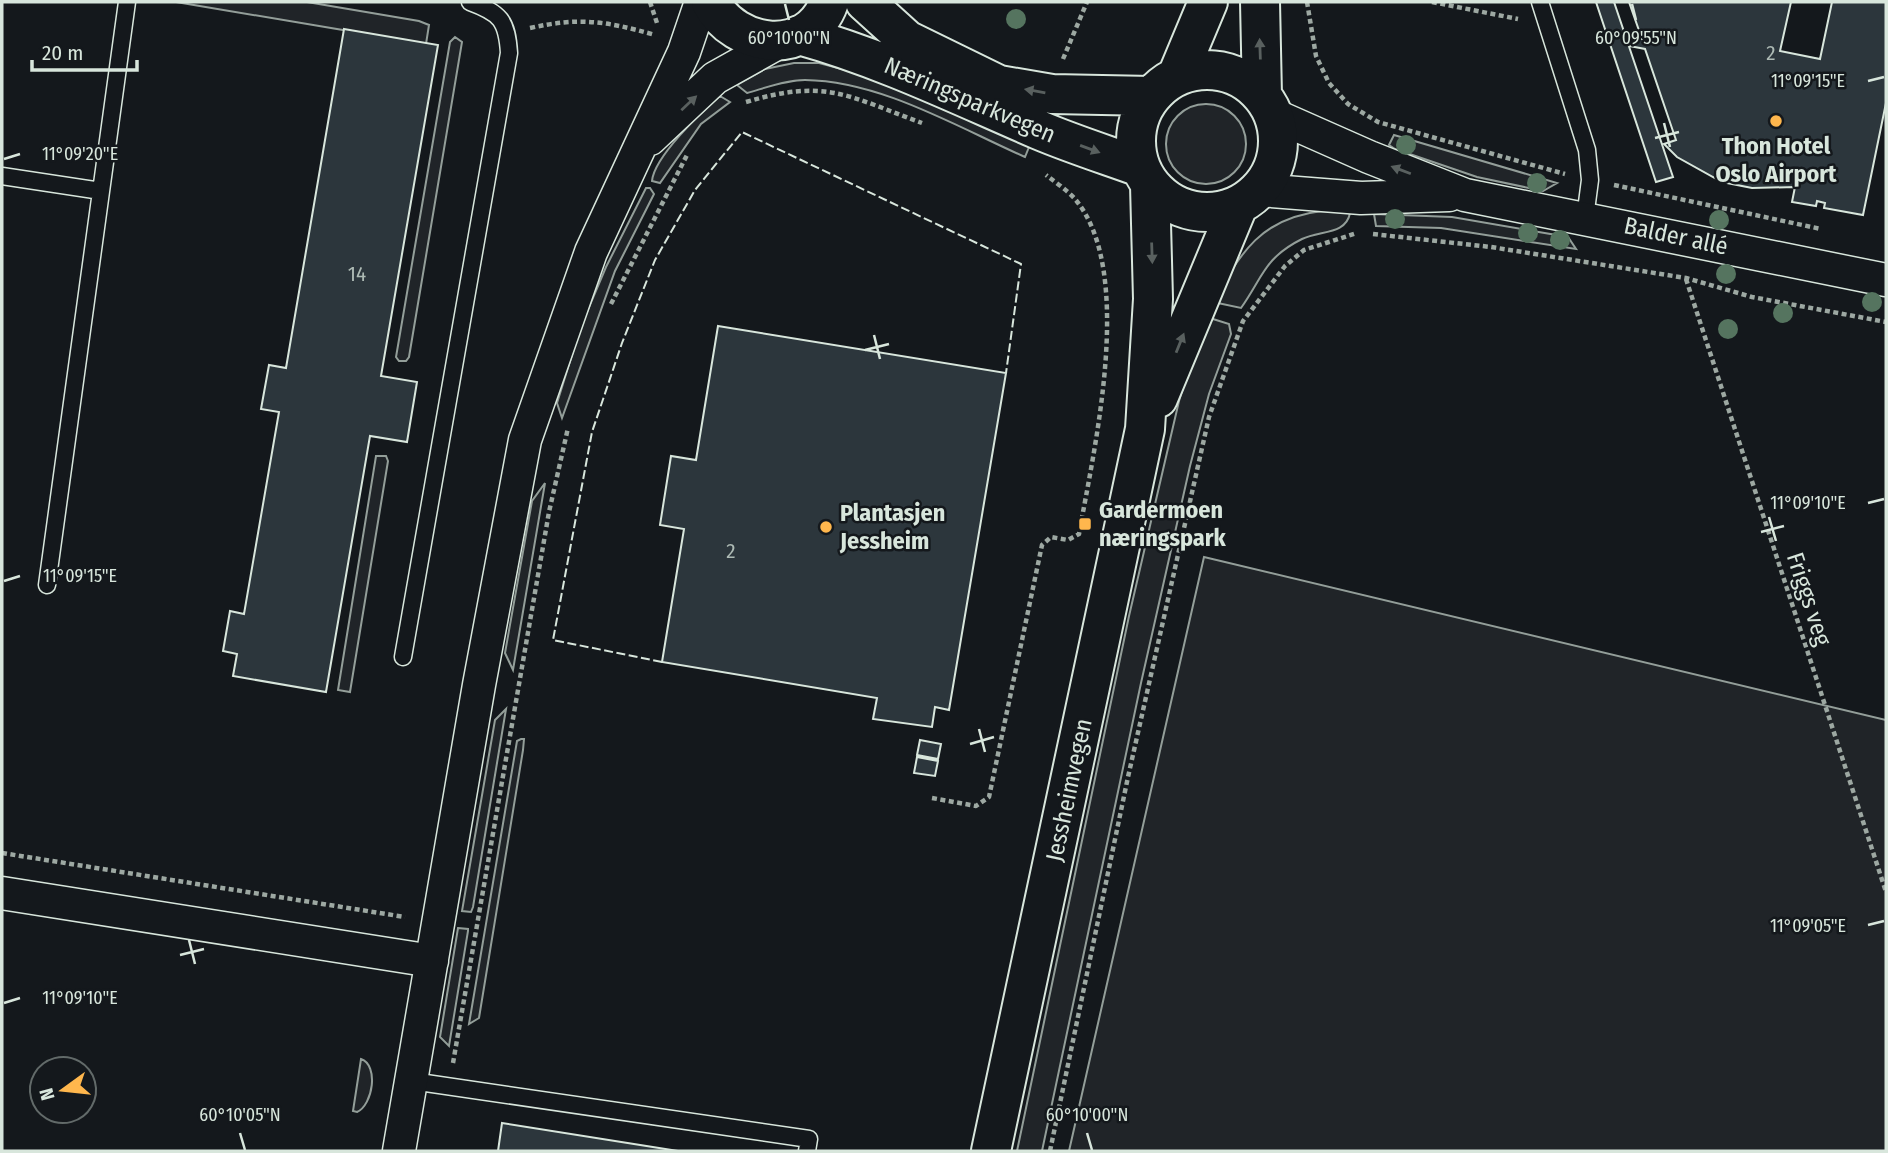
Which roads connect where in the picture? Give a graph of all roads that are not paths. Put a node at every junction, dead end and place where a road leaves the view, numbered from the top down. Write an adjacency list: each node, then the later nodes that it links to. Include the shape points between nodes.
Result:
1 (127, 2): 16 (lane)
2 (470, 2): 23 (lane, via 496,11 508,32 509,53)
3 (701, 2): 13 (street, via 684,52)
4 (711, 2): 10 (main road, Næringsparkvegen, via 720,18 748,37)
5 (829, 2): 10 (main road, via 816,23)
6 (865, 2): 11 (main road, Næringsparkvegen, one-way to 6, via 1052,94 999,85 907,40)
7 (1208, 2): 11 (main road)
8 (1260, 2): 12 (main road, one-way to 8)
9 (1540, 2): 19 (lane, via 1587,150)
10 (791, 37): 13 (street, one-way to 10, via 715,79); 15 (main road, Næringsparkvegen, one-way to 15, via 839,46 939,85)
11 (1164, 86): 12 (main road, via 1214,70 1232,74); 15 (main road, via 1137,130)
12 (1268, 106): 17 (street, Balder allé, one-way to 12, via 1368,158); 18 (main road, via 1278,142 1273,168)
13 (639, 150): 25 (street, via 591,252 525,440)
14 (2, 176): 16 (lane)
15 (1145, 176): 18 (main road, via 1164,198 1181,208 1220,212); 21 (main road, Jessheimvegen, one-way to 21, via 1153,299)
16 (101, 191): 22 (lane)
17 (1465, 195): 18 (street, Balder allé); 19 (street, Balder allé)
18 (1248, 198): 21 (main road, Jessheimvegen, one-way to 18)
19 (1586, 218): 20 (street, Balder allé)
20 (1886, 280)
21 (1145, 429): 29 (main road, Jessheimvegen)
22 (47, 584)
23 (403, 657)
24 (2, 893): 25 (street)
25 (432, 961): 26 (street)
26 (412, 1081): 27 (street); 28 (lane, via 809,1139)
27 (399, 1151)
28 (807, 1151)
29 (991, 1151)

